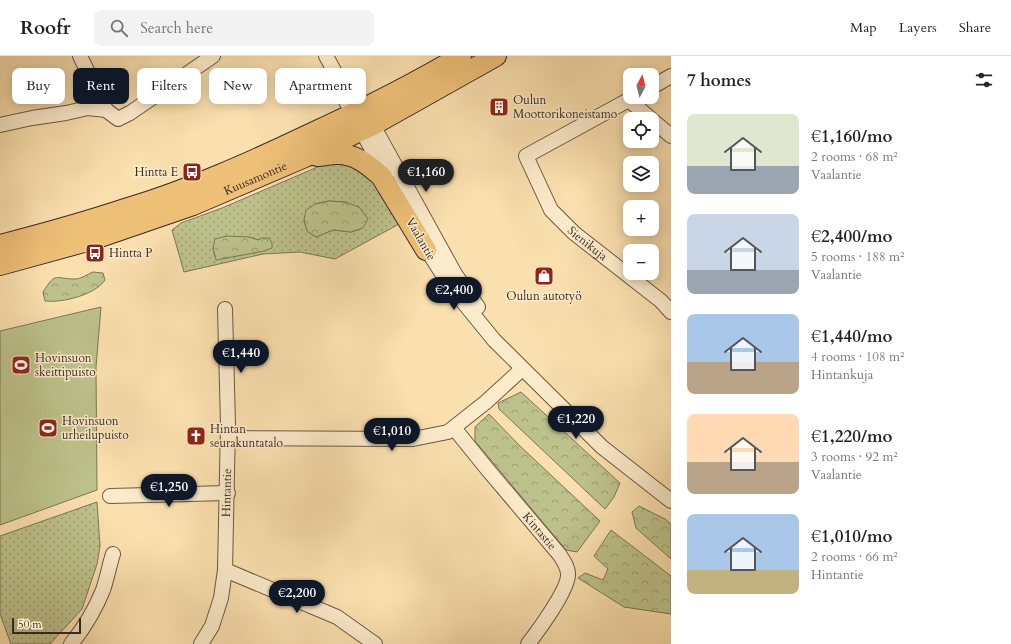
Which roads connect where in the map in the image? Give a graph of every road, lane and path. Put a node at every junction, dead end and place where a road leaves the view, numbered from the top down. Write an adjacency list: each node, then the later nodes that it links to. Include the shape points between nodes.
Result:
1 (80, 56): 10 (street)
2 (213, 56): 10 (street, via 130,113 118,119)
3 (326, 56): 12 (street, via 343,87 351,91)
4 (461, 56): 12 (highway, Kuusamontie)
5 (496, 56): 12 (highway, Kuusamontie)
6 (671, 76): 7 (street)
7 (659, 83)
8 (623, 104): 21 (street, Sienikuja, via 526,156 551,210 574,234 661,301)
9 (637, 104): 11 (street)
10 (106, 110): 13 (street, via 88,108)
11 (644, 112)
12 (363, 120): 16 (highway, Kuusamontie); 17 (highway, Kuusamontie, via 130,208); 18 (street, Vaalantie); 22 (street, Vaalantie, via 455,274 496,332)
13 (0, 125)
14 (659, 126): 15 (street)
15 (671, 136)
16 (305, 157): 18 (highway, via 336,153 360,159 381,176); 19 (highway, Kuusamontie, via 193,205 91,240)
17 (0, 245)
18 (426, 250): 22 (street, Vaalantie, via 450,286)
19 (0, 265)
20 (225, 309): 25 (street, Hintantie)
21 (671, 312)
22 (506, 351): 23 (street, Vaalantie)
23 (522, 369): 24 (street); 28 (street, Vaalantie, via 602,447)
24 (454, 428): 25 (street, via 442,434 413,439); 34 (street, Kintastie, via 565,563 568,574 564,588)
25 (228, 438): 26 (street, Hintantie)
26 (228, 493): 27 (street); 30 (street, Hintantie)
27 (110, 496)
28 (671, 501)
29 (113, 554): 31 (street, via 104,589 93,612)
30 (226, 570): 32 (street, Hintantie, via 212,626); 33 (street, via 336,617)
31 (71, 644)
32 (201, 644)
33 (375, 644)
34 (528, 644)

